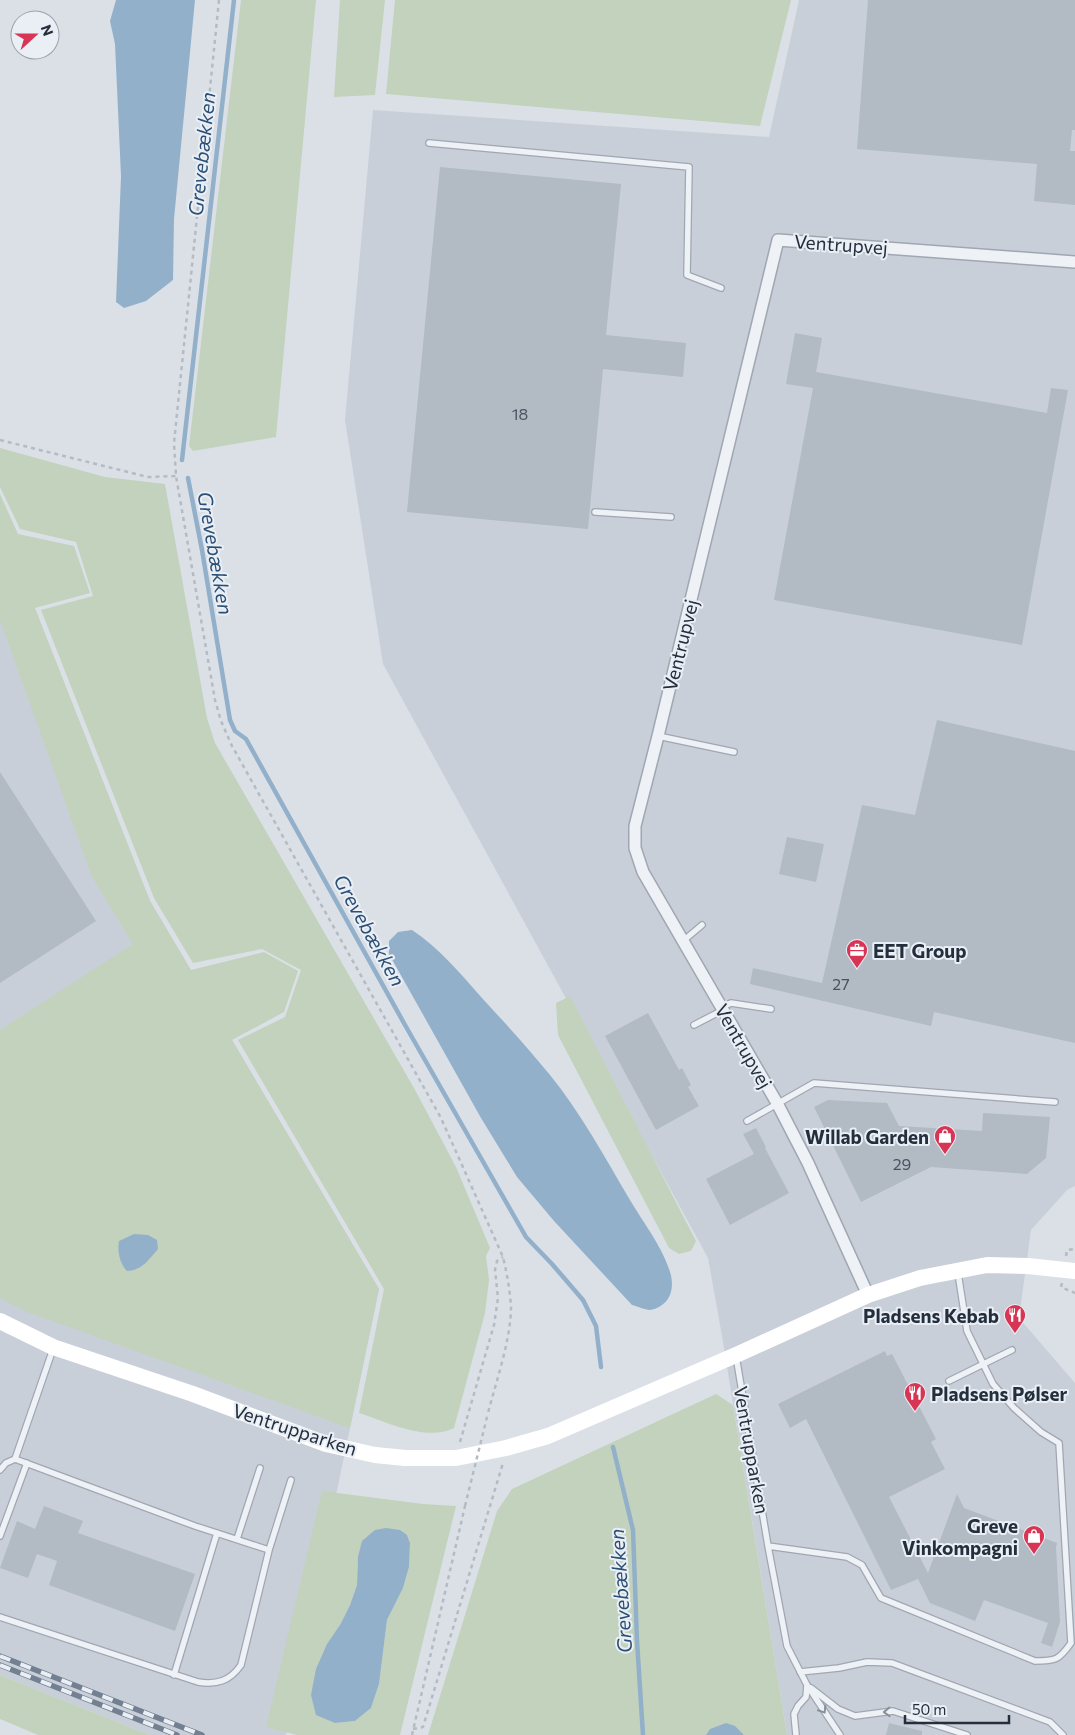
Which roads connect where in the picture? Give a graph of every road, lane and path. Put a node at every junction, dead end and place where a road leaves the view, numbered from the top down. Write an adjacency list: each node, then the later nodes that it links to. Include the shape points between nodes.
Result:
1 (219, 0): 6 (path, via 174,443)
2 (429, 143): 4 (lane, via 689,167 687,274)
3 (1075, 262): 9 (street, Ventrupvej, via 778,240)
4 (721, 288)
5 (0, 440): 6 (path, via 148,477)
6 (176, 476): 21 (path, via 221,722 441,1118)
7 (596, 512): 8 (lane)
8 (671, 517)
9 (658, 736): 10 (lane); 12 (street, Ventrupvej, via 635,826 635,848 644,872)
10 (734, 752)
11 (702, 925): 12 (lane)
12 (682, 942): 13 (street, Ventrupvej)
13 (722, 1008): 14 (lane, via 731,1002); 15 (lane); 17 (street, Ventrupvej)
14 (770, 1010)
15 (694, 1025)
16 (1054, 1102): 17 (lane, via 814,1083)
17 (777, 1103): 18 (lane); 26 (street, Ventrupvej)
18 (747, 1121)
19 (1075, 1249): 20 (path)
20 (1067, 1250)
21 (504, 1257): 34 (path, via 497,1262 495,1270 498,1298 494,1325); 49 (path, bridge, via 509,1282 509,1331)
22 (958, 1270): 23 (street, Ventrupparken, via 987,1265); 26 (street, Ventrupparken); 31 (lane, via 967,1332)
23 (1075, 1271)
24 (1061, 1287): 25 (path)
25 (1075, 1293)
26 (868, 1295): 30 (street, Ventrupparken)
27 (0, 1321): 28 (street, Ventrupparken)
28 (53, 1347): 34 (street, Ventrupparken, via 193,1394 326,1444 375,1455); 35 (lane)
29 (1012, 1350): 31 (lane)
30 (736, 1355): 33 (street, Ventrupparken, via 548,1436); 43 (lane, Ventrupparken)
31 (982, 1365): 32 (lane); 43 (lane, via 993,1384 1014,1408 1059,1443 1071,1643 1063,1654 1053,1661 1036,1661 881,1598 862,1565 847,1557)
32 (949, 1381)
33 (506, 1448): 34 (street, Ventrupparken); 49 (path, via 423,1727)
34 (456, 1458)
35 (15, 1459): 36 (lane); 38 (lane)
36 (27, 1463): 40 (lane); 41 (lane)
37 (260, 1468): 42 (lane)
38 (0, 1470)
39 (291, 1480): 44 (lane)
40 (217, 1533): 42 (lane); 47 (lane)
41 (0, 1536)
42 (237, 1540): 44 (lane)
43 (768, 1546): 46 (lane, Ventrupparken, via 787,1646)
44 (269, 1550): 47 (lane, via 241,1665 235,1674 211,1684)
45 (0, 1617): 47 (lane)
46 (800, 1672): 48 (lane, Ventrupparken); 54 (lane, via 867,1662 892,1663 1050,1722)
47 (174, 1675)
48 (807, 1685): 51 (lane, via 806,1697 794,1714); 52 (lane, Ventrupparken, one-way to 52); 53 (lane, one-way to 48, via 893,1711 855,1716 838,1708)
49 (413, 1729): 50 (path)
50 (412, 1735)
51 (796, 1735)
52 (840, 1735)
53 (967, 1735)
54 (1063, 1735)

